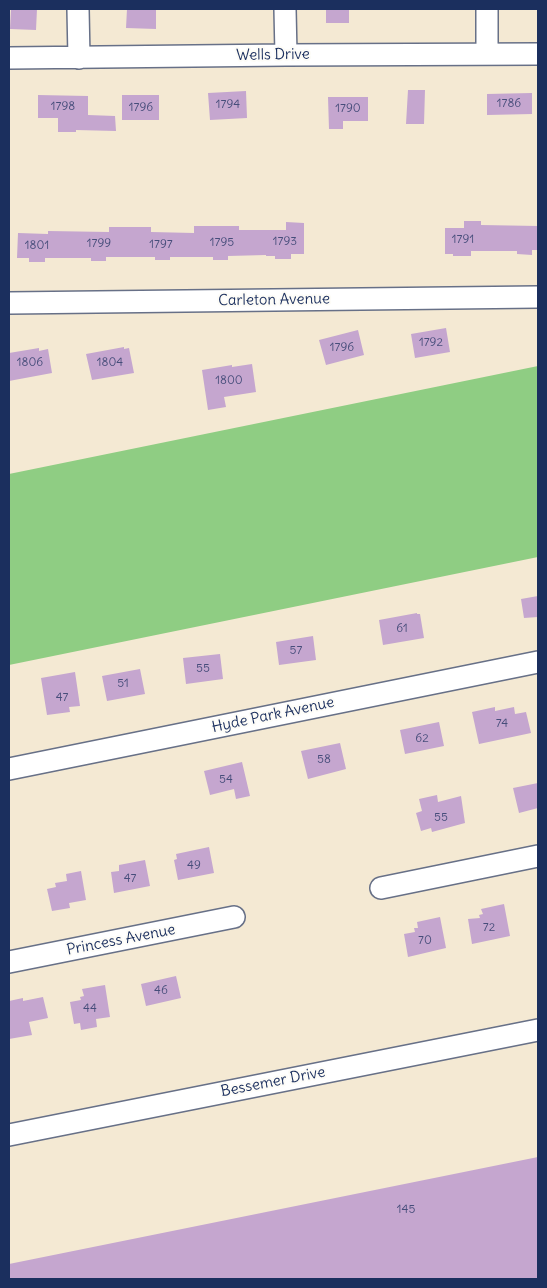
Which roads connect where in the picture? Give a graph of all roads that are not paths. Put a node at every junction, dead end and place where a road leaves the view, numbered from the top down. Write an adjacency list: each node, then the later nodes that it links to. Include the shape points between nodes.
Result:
1 (78, 9): 8 (street)
2 (285, 9): 6 (street)
3 (487, 9): 4 (street)
4 (487, 54): 5 (street, Wells Drive); 6 (street, Wells Drive)
5 (538, 54)
6 (286, 55): 8 (street, Wells Drive)
7 (9, 58): 8 (street, Wells Drive)
8 (79, 58)
9 (538, 296): 10 (street, Carleton Avenue)
10 (9, 303)
11 (538, 662): 12 (street, Hyde Park Avenue)
12 (9, 769)
13 (538, 856): 14 (street)
14 (380, 888)
15 (234, 917): 16 (street, Princess Avenue)
16 (9, 962)
17 (538, 1030): 18 (street, Bessemer Drive)
18 (9, 1135)

